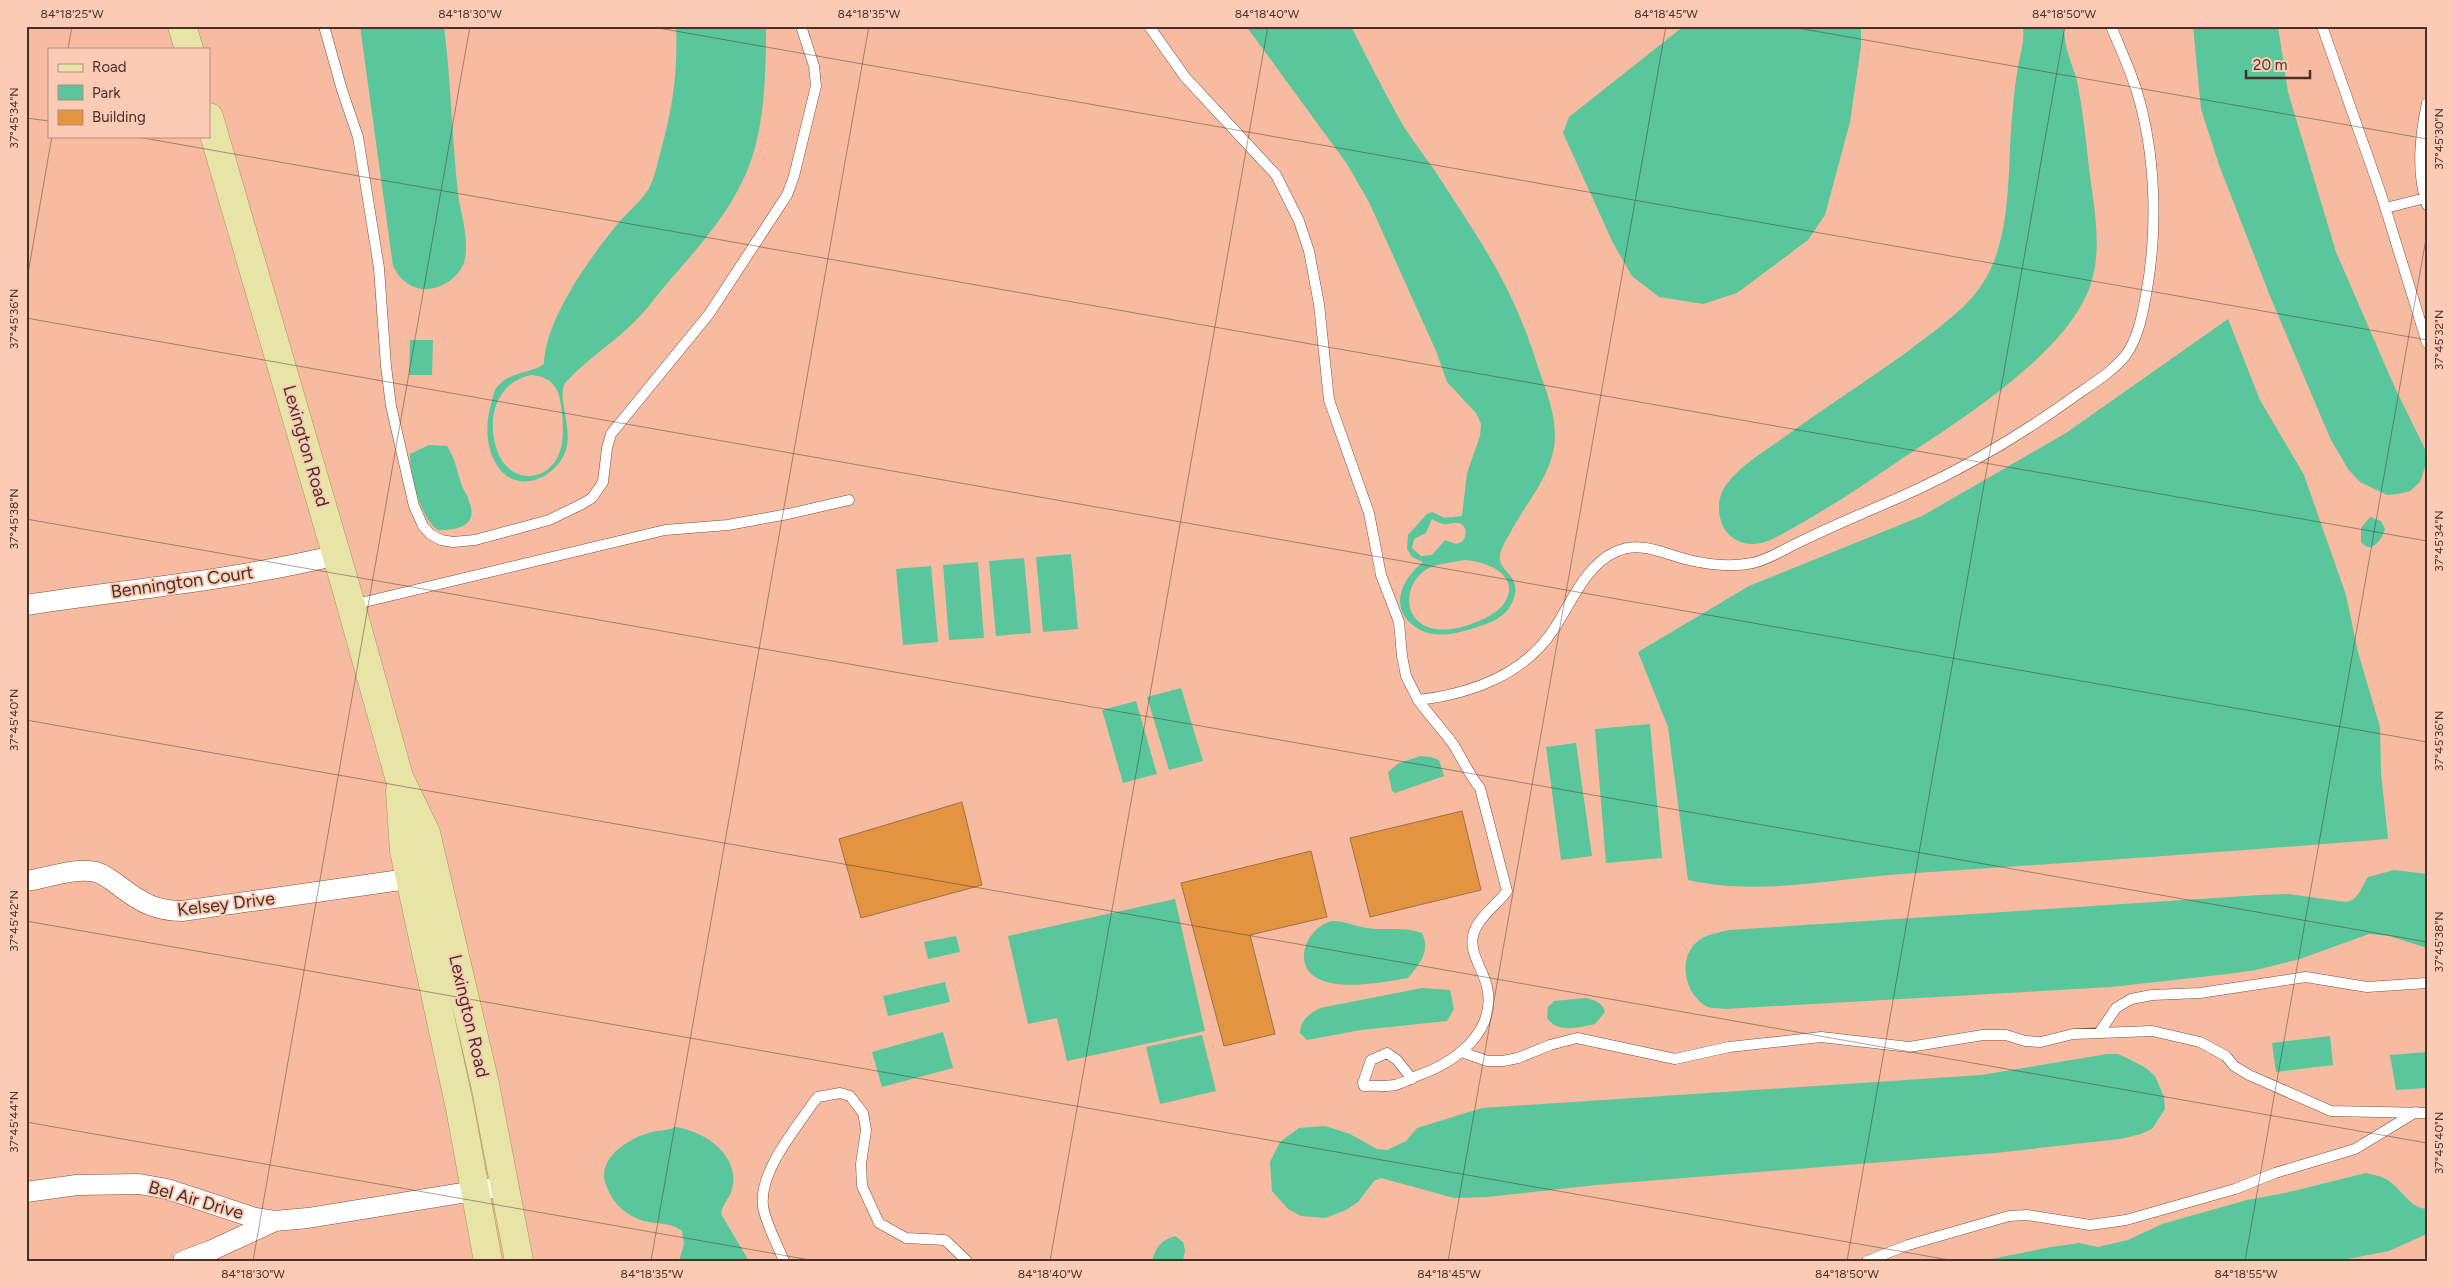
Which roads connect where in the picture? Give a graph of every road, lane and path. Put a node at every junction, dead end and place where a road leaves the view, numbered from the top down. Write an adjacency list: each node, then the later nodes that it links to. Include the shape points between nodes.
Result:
1 (182, 26): 7 (main road)
2 (324, 26): 3 (lane, via 358,137 379,268 391,406 407,482 416,516 430,534 452,542 475,540 549,520 582,504 598,491 605,474 606,448 611,434 709,314 787,195 816,86 814,66)
3 (801, 26)
4 (1149, 26): 17 (lane, via 1185,77 1276,175 1300,221 1319,304 1329,400 1369,513 1381,575 1399,622 1406,676)
5 (2111, 26): 17 (lane, via 2140,107 2153,196 2154,252 2137,332 2124,357 2047,416 1980,458 1895,500 1802,540 1767,560 1719,566 1635,546 1616,551 1600,562 1571,599 1544,642 1510,671 1479,687)
6 (2322, 26): 11 (lane)
7 (189, 48)
8 (2427, 103): 10 (lane, via 2420,156)
9 (210, 120): 14 (main road, Lexington Road)
10 (2426, 201): 11 (lane)
11 (2386, 208): 12 (lane)
12 (2427, 343)
13 (849, 500): 16 (lane, via 728,525 665,530)
14 (337, 555): 15 (street, Bennington Court, via 168,585); 16 (main road, Lexington Road)
15 (26, 605)
16 (351, 605): 18 (main road, Lexington Road, via 399,776 426,833)
17 (1418, 700): 22 (lane, via 1452,743 1480,788 1506,881 1507,891 1476,926 1472,937 1489,1004 1475,1038)
18 (424, 877): 19 (street, Kelsey Drive, via 182,912 150,907 95,872 79,871); 25 (main road, Lexington Road, via 485,1084); 26 (main road, Lexington Road, via 447,1043)
19 (26, 881)
20 (2427, 982): 21 (lane, via 2367,987 2306,977 2200,993 2152,995 2131,999 2116,1008)
21 (2099, 1033): 22 (lane, via 2073,1034 2041,1042 2006,1035 1983,1035 1909,1047 1821,1037 1729,1047 1675,1059 1577,1038 1503,1061); 24 (lane, via 2152,1032 2200,1042 2226,1056 2234,1066 2249,1075 2331,1111)
22 (1462, 1052): 23 (lane)
23 (1412, 1079): 23 (lane, via 1388,1086 1364,1086 1363,1083 1371,1060 1386,1053 1397,1060)
24 (2422, 1112): 34 (lane, via 2355,1149 2126,1220 2090,1226 2027,1215 2009,1216 1908,1245)
25 (505, 1186): 26 (street, Bel Air Drive); 31 (main road, Lexington Road)
26 (475, 1190): 28 (street, Bel Air Drive); 30 (main road, Lexington Road)
27 (26, 1192): 28 (street, Bel Air Drive, via 77,1185 138,1184 167,1189 255,1218)
28 (275, 1221): 29 (street, Bel Air Drive)
29 (183, 1261)
30 (488, 1261)
31 (519, 1261)
32 (784, 1261): 33 (lane, via 763,1207 767,1179 774,1162 818,1097 840,1093 850,1096 864,1113 862,1186 879,1223 906,1238 945,1240)
33 (967, 1261)
34 (1868, 1261)

